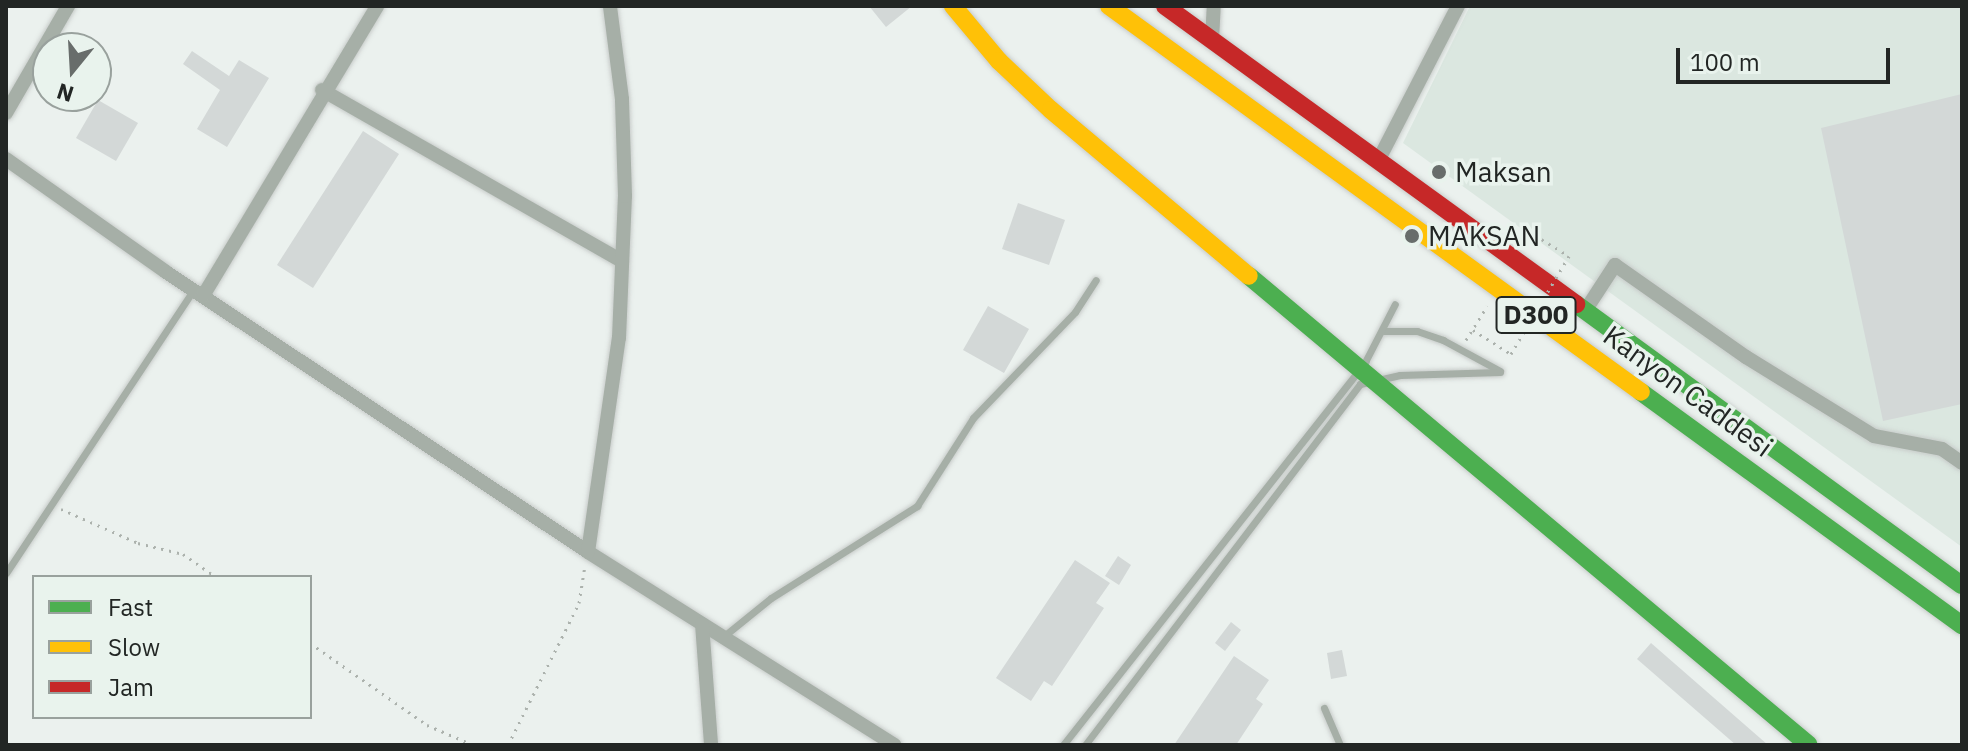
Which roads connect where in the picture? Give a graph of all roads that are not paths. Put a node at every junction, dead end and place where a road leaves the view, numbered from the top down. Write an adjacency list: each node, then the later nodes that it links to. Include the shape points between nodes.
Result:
1 (68, 6): 11 (street)
2 (377, 6): 10 (street)
3 (610, 6): 14 (street, via 622,99)
4 (953, 6): 20 (main road, via 999,61 1051,110)
5 (1109, 6): 27 (main road, Kanyon Caddesi / D300)
6 (1165, 6): 9 (main road, D300)
7 (1214, 6): 9 (street)
8 (1458, 6): 13 (street)
9 (1212, 40): 13 (main road, D300)
10 (322, 90): 14 (street); 16 (street)
11 (6, 113)
12 (6, 159): 16 (street)
13 (1378, 161): 18 (main road, D300)
14 (622, 261): 23 (street, via 619,338)
15 (1096, 280): 28 (lane, via 1075,312 973,418 917,506 771,598)
16 (198, 293): 23 (street); 24 (lane)
17 (1395, 304): 19 (lane)
18 (1585, 311): 22 (street, via 1615,265 1746,357 1874,436 1942,449); 25 (main road, D300)
19 (1384, 331): 20 (lane); 21 (lane, via 1417,331 1462,347 1500,372)
20 (1358, 367): 21 (main road); 32 (lane)
21 (1375, 380): 33 (lane, via 1360,384); 35 (main road)
22 (1962, 463)
23 (588, 552): 26 (street)
24 (6, 573)
25 (1962, 585)
26 (702, 624): 28 (street); 30 (street)
27 (1962, 625)
28 (722, 638): 31 (street)
29 (1324, 708): 34 (lane)
30 (711, 745)
31 (894, 745)
32 (1063, 745)
33 (1085, 745)
34 (1340, 745)
35 (1809, 745)

